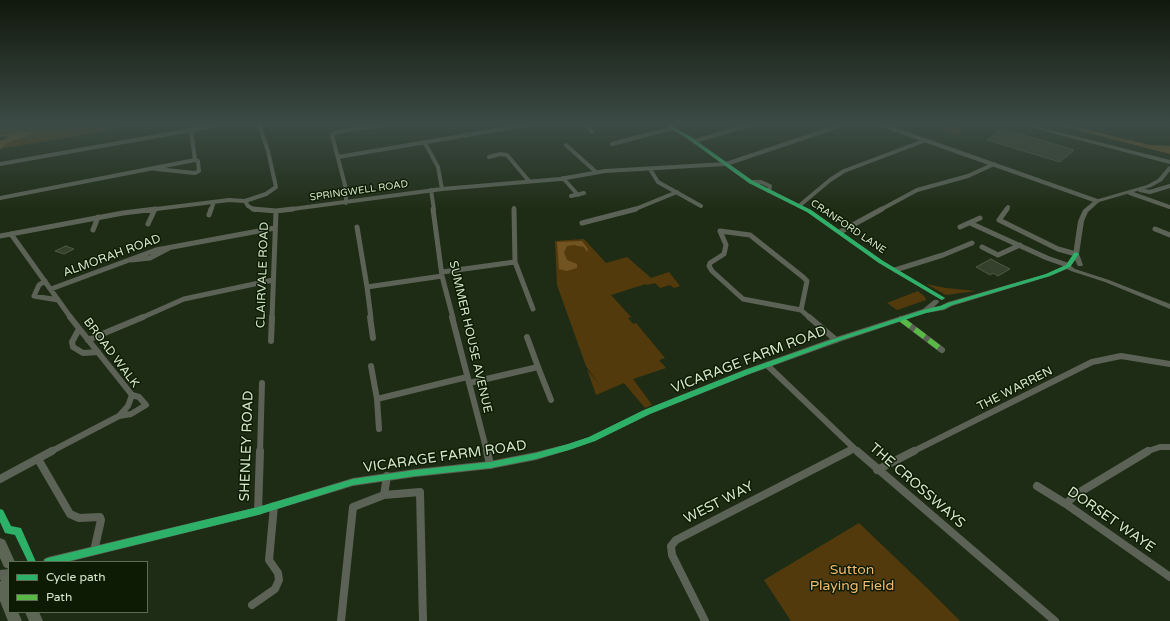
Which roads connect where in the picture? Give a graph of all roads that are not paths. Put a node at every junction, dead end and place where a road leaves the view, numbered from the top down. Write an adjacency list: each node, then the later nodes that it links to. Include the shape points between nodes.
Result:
1 (62, 153): 18 (street)
2 (194, 153): 17 (street)
3 (268, 153): 39 (street, via 276,187 266,194)
4 (337, 153): 14 (street)
5 (361, 153): 14 (street)
6 (430, 153): 28 (street, via 438,167)
7 (575, 153): 24 (street)
8 (711, 153): 19 (street, CRANFORD LANE)
9 (759, 153): 19 (street, SPRINGWELL ROAD)
10 (892, 153): 44 (street, via 844,171)
11 (963, 153): 20 (street)
12 (1121, 153): 21 (highway)
13 (1150, 153): 16 (highway)
14 (338, 157): 42 (street, via 346,189)
15 (489, 157): 26 (street, via 507,155)
16 (1170, 158)
17 (195, 160): 22 (street); 22 (street, via 198,161 199,171 195,173)
18 (0, 164)
19 (726, 164): 23 (street, SPRINGWELL ROAD); 44 (street, CRANFORD LANE, via 751,182)
20 (994, 164): 41 (street); 61 (street, via 968,176 917,190)
21 (1170, 167): 31 (street, via 1160,180)
22 (153, 168): 38 (street)
23 (650, 169): 24 (street, SPRINGWELL ROAD); 33 (street, via 658,182)
24 (596, 172): 25 (street, SPRINGWELL ROAD)
25 (564, 178): 26 (street, SPRINGWELL ROAD); 36 (street)
26 (529, 181): 28 (street, SPRINGWELL ROAD)
27 (1170, 186): 29 (street)
28 (442, 189): 30 (street, SPRINGWELL ROAD)
29 (1164, 189): 31 (street, via 1150,192); 32 (street)
30 (431, 190): 42 (street, SPRINGWELL ROAD); 74 (street, SUMMER HOUSE AVENUE)
31 (1140, 190): 35 (street)
32 (1170, 191)
33 (677, 192): 43 (street); 53 (street, via 633,210)
34 (584, 193): 36 (street)
35 (1130, 193): 41 (street); 45 (street)
36 (578, 195): 37 (street)
37 (571, 196)
38 (0, 198)
39 (245, 201): 40 (street, SPRINGWELL ROAD); 49 (street, SPRINGWELL ROAD, via 255,210)
40 (214, 202): 48 (street, SPRINGWELL ROAD); 50 (street)
41 (1097, 202): 68 (street, via 1084,211)
42 (346, 203): 49 (street, SPRINGWELL ROAD)
43 (701, 206)
44 (799, 206): 61 (street, CRANFORD LANE)
45 (1170, 206)
46 (1008, 207): 68 (street, via 999,220 1058,250)
47 (514, 208): 69 (street)
48 (155, 209): 51 (street, SPRINGWELL ROAD); 55 (street)
49 (276, 211): 58 (street, CLAIRVALE ROAD)
50 (209, 215)
51 (98, 217): 59 (street); 62 (street, SPRINGWELL ROAD)
52 (980, 218): 54 (street)
53 (582, 223)
54 (970, 223): 57 (street); 66 (street)
55 (148, 224)
56 (358, 227): 77 (street)
57 (960, 227)
58 (275, 228): 75 (street, CLAIRVALE ROAD); 78 (street, ALMORAH ROAD, via 173,246 150,258 127,260)
59 (93, 230)
60 (1155, 230): 63 (street)
61 (840, 232): 72 (street, CRANFORD LANE)
62 (11, 234): 64 (street, SPRINGWELL ROAD); 76 (street, BROAD WALK)
63 (1170, 234)
64 (0, 236)
65 (972, 243): 72 (street)
66 (1020, 245): 67 (street, via 998,255); 70 (street)
67 (982, 247)
68 (1076, 255): 70 (street); 71 (street)
69 (516, 262): 74 (street); 82 (street)
70 (1068, 265): 71 (street); 73 (street, VICARAGE FARM ROAD)
71 (1079, 269): 73 (street, VICARAGE FARM ROAD); 81 (street)
72 (895, 270): 80 (street, CRANFORD LANE)
73 (1056, 272): 80 (street, VICARAGE FARM ROAD, via 968,298)
74 (442, 274): 77 (street); 97 (street, SUMMER HOUSE AVENUE)
75 (273, 280): 88 (street, via 184,299); 90 (street, CLAIRVALE ROAD)
76 (45, 281): 78 (street, BROAD WALK); 79 (street, via 38,285 34,296)
77 (367, 287): 87 (street)
78 (51, 289): 79 (street, BROAD WALK)
79 (58, 300): 85 (street, BROAD WALK)
80 (942, 301): 84 (street, VICARAGE FARM ROAD, via 936,310)
81 (1169, 306)
82 (533, 309)
83 (801, 310): 83 (street, via 807,281 803,277 752,236 720,231 726,245 724,254 710,263 712,271 743,300); 89 (street)
84 (901, 319): 89 (street, VICARAGE FARM ROAD); 91 (street)
85 (79, 328): 88 (street, BROAD WALK); 92 (street, via 72,342 73,347 83,353)
86 (527, 337): 96 (street)
87 (373, 338)
88 (88, 340): 92 (street, BROAD WALK)
89 (836, 340): 94 (street, VICARAGE FARM ROAD)
90 (271, 341)
91 (942, 350)
92 (98, 352): 99 (street, BROAD WALK)
93 (1170, 364): 108 (street, THE WARREN, via 1121,356 1092,362)
94 (767, 365): 105 (street, THE CROSSWAYS); 107 (street, VICARAGE FARM ROAD, via 647,412 592,439 536,456)
95 (371, 366): 100 (street)
96 (538, 367): 97 (street); 101 (street)
97 (468, 380): 100 (street); 107 (street, SUMMER HOUSE AVENUE)
98 (262, 383): 115 (street, SHENLEY ROAD)
99 (132, 395): 102 (street, BROAD WALK, via 128,406); 102 (street, via 140,397 146,405 131,414)
100 (377, 399): 103 (street)
101 (551, 400)
102 (119, 416): 106 (street, BROAD WALK)
103 (379, 429)
104 (1170, 447): 113 (street, via 1160,447 1141,454 1075,495)
105 (854, 449): 108 (street, THE CROSSWAYS); 126 (street, WEST WAY, via 676,540 672,546 672,554)
106 (38, 459): 110 (street, BROAD WALK); 117 (street, via 70,514 79,518 100,517)
107 (490, 465): 109 (street, VICARAGE FARM ROAD)
108 (877, 470): 127 (street, THE CROSSWAYS)
109 (387, 476): 112 (street); 114 (street, VICARAGE FARM ROAD, via 353,482)
110 (0, 478)
111 (1037, 486): 113 (street, DORSET WAYE)
112 (384, 495): 124 (street, via 353,507); 125 (street, via 420,492)
113 (1066, 504): 120 (street, DORSET WAYE)
114 (274, 506): 115 (street, VICARAGE FARM ROAD); 123 (street, via 269,560 278,573 278,580 275,589)
115 (258, 511): 117 (street, VICARAGE FARM ROAD)
116 (0, 544): 118 (highway)
117 (94, 551): 119 (street, VICARAGE FARM ROAD)
118 (8, 561)
119 (52, 561)
120 (1170, 577)
121 (8, 582): 122 (highway, via 3,590)
122 (8, 603)
123 (252, 605)
124 (341, 621)
125 (423, 621)
126 (705, 621)
127 (1055, 621)

